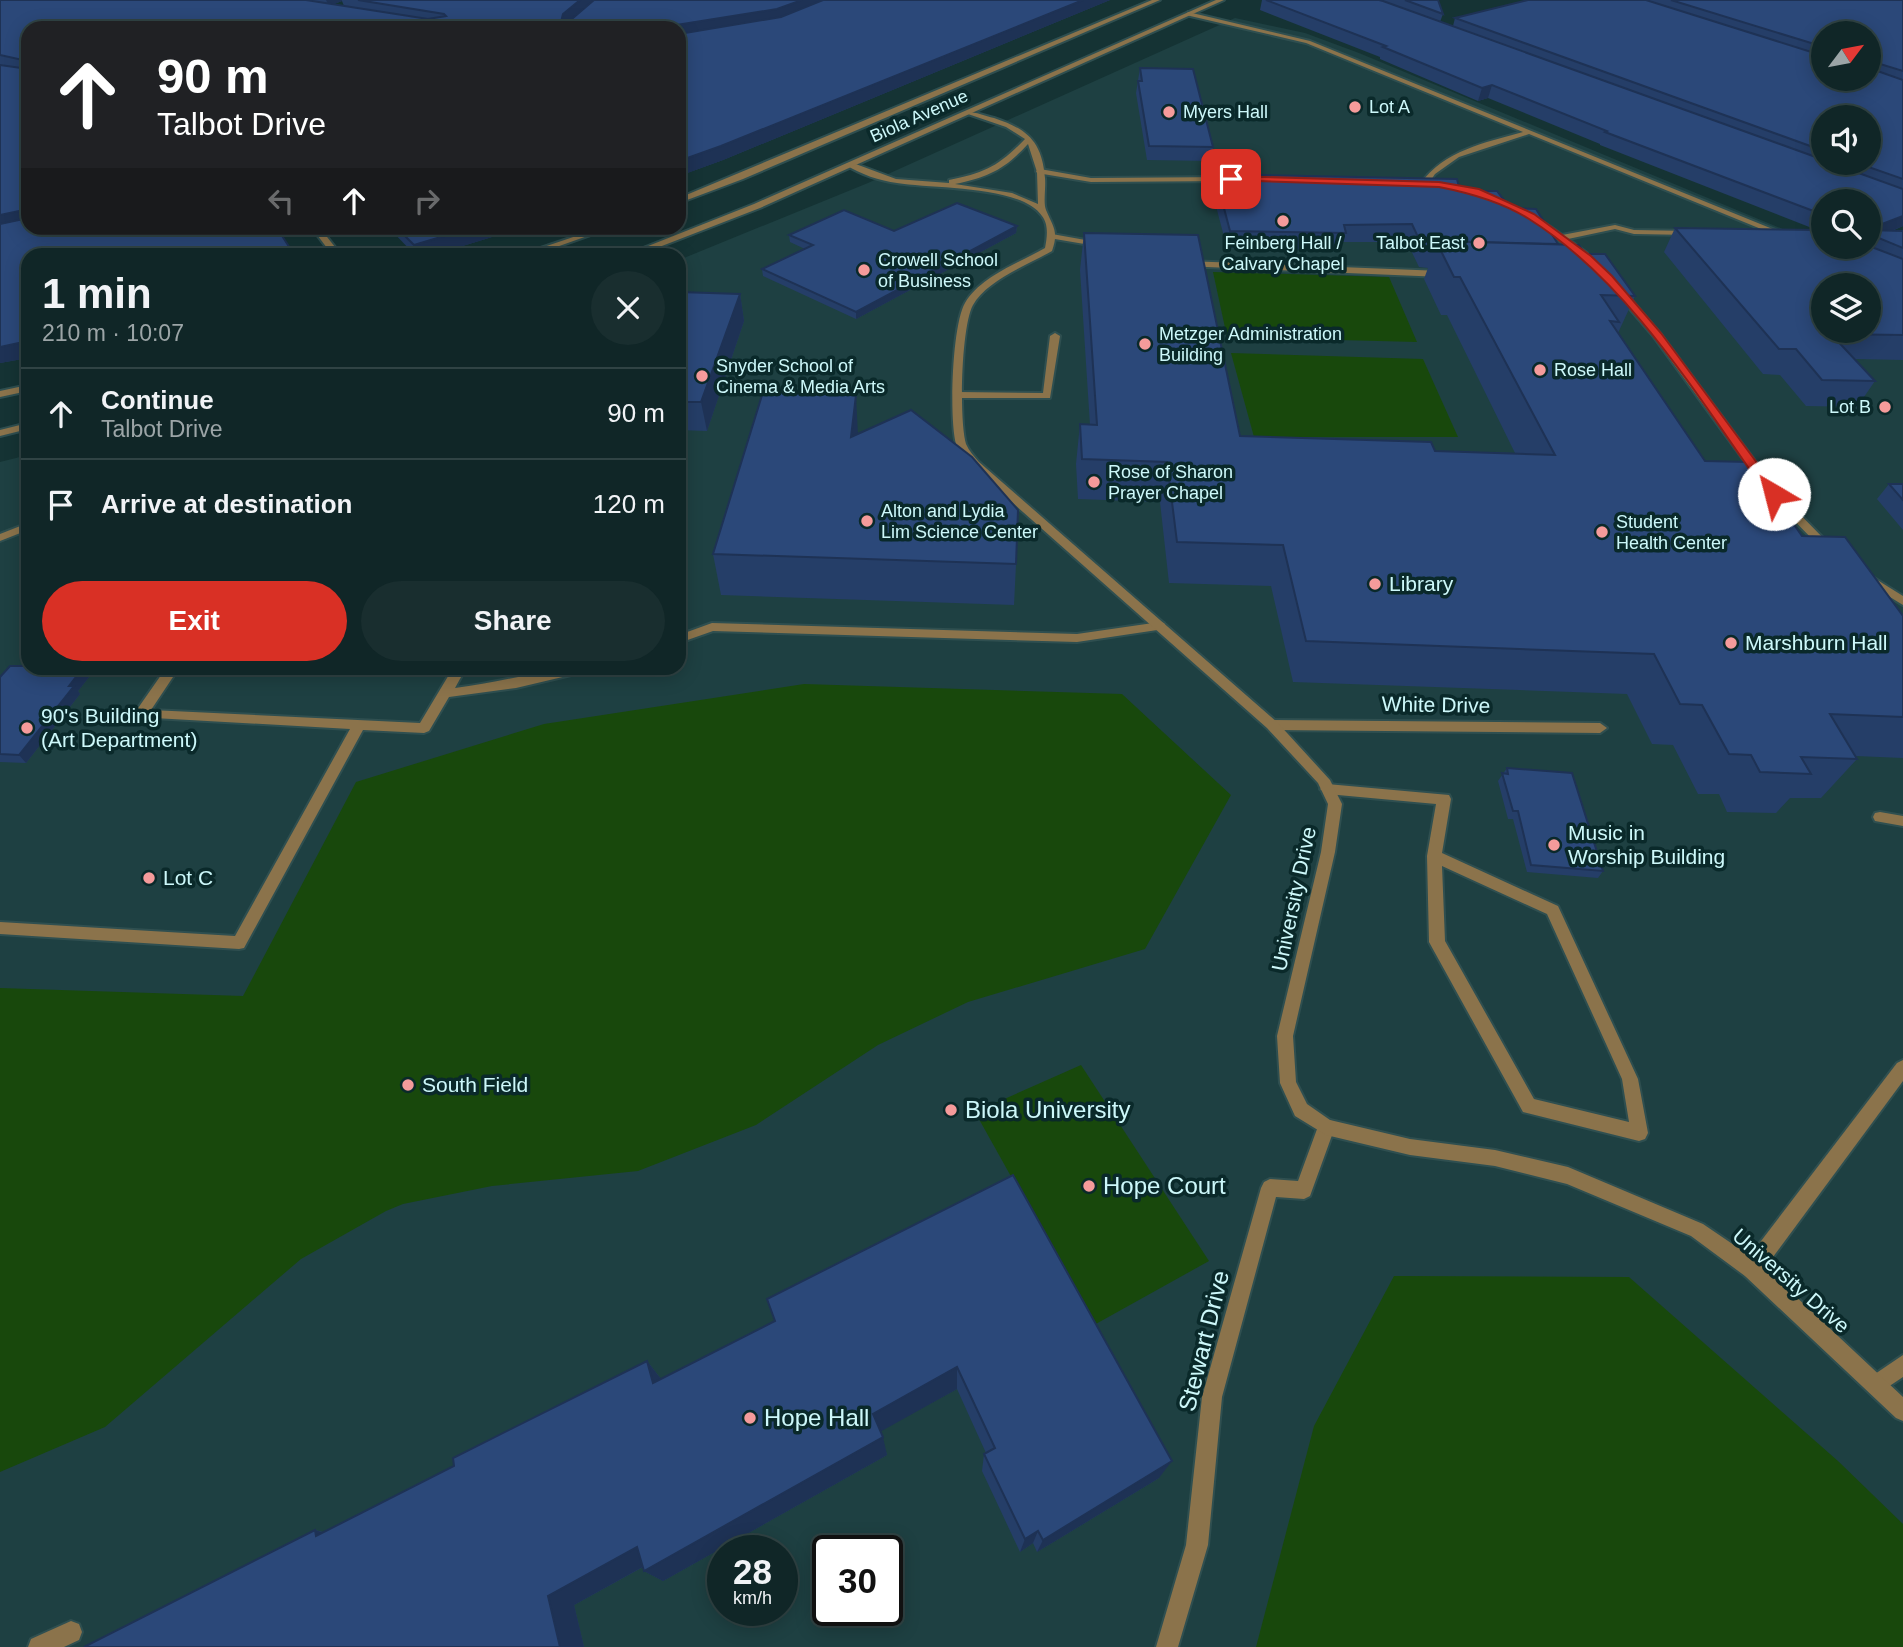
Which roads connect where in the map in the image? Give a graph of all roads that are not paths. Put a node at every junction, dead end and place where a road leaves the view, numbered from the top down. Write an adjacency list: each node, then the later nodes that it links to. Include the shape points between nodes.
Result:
1 (1157, 0): 13 (street, Biola Avenue)
2 (1222, 0): 3 (street, Biola Avenue)
3 (1188, 14): 4 (street, Biola Avenue); 5 (street, via 1308,42)
4 (970, 113): 6 (street); 7 (street, Biola Avenue)
5 (1530, 132): 12 (street, via 1449,158); 15 (street)
6 (1028, 140): 8 (street); 11 (street, via 996,171)
7 (850, 165): 11 (street, via 894,180); 17 (street, Biola Avenue)
8 (1040, 171): 9 (street, via 1091,180); 14 (street, via 1044,183)
9 (1244, 179)
10 (1412, 183): 12 (street)
11 (926, 184): 14 (street, via 995,193)
12 (1424, 184): 22 (street, via 1476,191 1531,216)
13 (686, 198)
14 (1041, 210): 21 (street)
15 (1767, 228): 16 (street); 23 (street)
16 (1755, 232)
17 (686, 233)
18 (1699, 233): 22 (street, via 1634,232 1615,227)
19 (585, 235): 24 (street)
20 (681, 235): 25 (street, Biola Avenue)
21 (1052, 236): 26 (street); 34 (street, via 1049,249 982,290 967,306 961,329)
22 (1561, 238): 28 (street)
23 (1795, 239)
24 (545, 248)
25 (647, 248)
26 (1117, 249)
27 (1175, 263): 29 (street)
28 (1594, 264)
29 (1451, 274)
30 (1616, 287): 39 (street, via 1774,494)
31 (1055, 336): 34 (street, via 1047,396)
32 (21, 390): 33 (street)
33 (0, 394)
34 (958, 395): 42 (street, via 961,446 975,464)
35 (21, 428): 36 (street)
36 (0, 433)
37 (21, 529): 38 (street)
38 (4, 537)
39 (1834, 556)
40 (1857, 571): 41 (street)
41 (1903, 601)
42 (1160, 626): 43 (street, via 1077,638 712,627); 49 (street)
43 (686, 636)
44 (168, 675): 48 (street, via 141,714)
45 (456, 675): 47 (street)
46 (557, 675): 47 (street)
47 (446, 693): 48 (street, via 425,728)
48 (359, 725): 55 (street, via 239,943)
49 (1272, 725): 50 (street, White Drive); 51 (street)
50 (1600, 728)
51 (1328, 789): 54 (street, via 1444,799); 57 (street, University Drive, via 1335,804 1328,852 1285,1036 1288,1083 1301,1110)
52 (1880, 817): 53 (street)
53 (1903, 821)
54 (1434, 856): 54 (street, via 1437,942 1529,1106 1639,1133 1630,1079 1553,910)
55 (0, 928)
56 (1903, 1068): 58 (street)
57 (1326, 1127): 58 (street, University Drive, via 1568,1175 1697,1230); 64 (street, Stewart Drive, via 1304,1190 1270,1188 1212,1397 1197,1545)
58 (1752, 1269): 60 (street, University Drive)
59 (1903, 1365): 60 (street)
60 (1876, 1385): 61 (street, University Drive)
61 (1903, 1411)
62 (71, 1632): 63 (street)
63 (39, 1647)
64 (1167, 1647)

